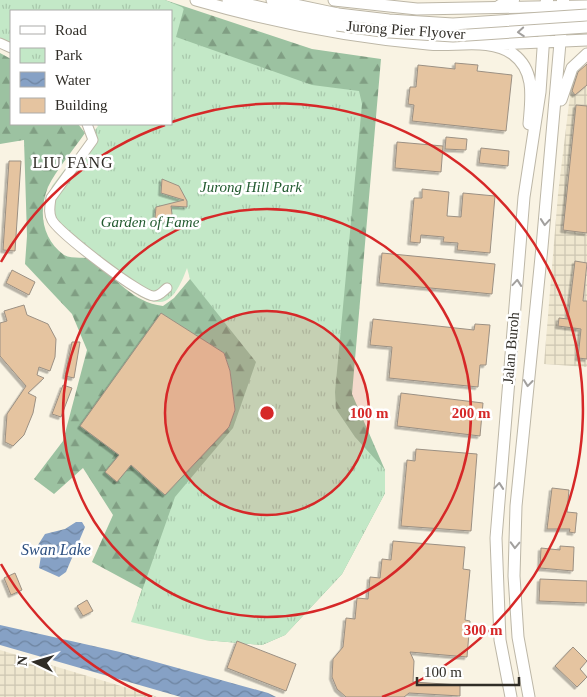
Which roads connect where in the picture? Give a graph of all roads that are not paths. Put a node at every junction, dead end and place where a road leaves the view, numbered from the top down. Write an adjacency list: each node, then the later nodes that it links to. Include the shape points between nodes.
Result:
1 (196, 0): 17 (main road, via 335,33 443,46)
2 (228, 0): 11 (main road, Jurong Pier Flyover)
3 (272, 0): 11 (main road, Jurong Pier Flyover)
4 (334, 0): 8 (main road, via 417,9)
5 (518, 3): 6 (main road); 8 (highway); 12 (main road)
6 (546, 3): 7 (main road); 12 (main road, Jalan Buroh)
7 (563, 3): 9 (main road); 14 (main road, Jalan Buroh)
8 (500, 6)
9 (587, 6)
10 (587, 15): 11 (main road, Jurong Pier Flyover, bridge, via 452,24)
11 (337, 19): 13 (main road, Jurong Pier Flyover, one-way to 11, bridge, via 453,36 389,32)
12 (545, 26): 14 (main road); 16 (main road, Jalan Buroh)
13 (587, 27)
14 (560, 40): 15 (main road); 16 (main road); 20 (main road, Jalan Buroh)
15 (587, 40)
16 (544, 41): 17 (main road); 21 (main road, Jalan Buroh, via 540,92)
17 (482, 45): 21 (main road, via 506,48 523,64 529,76)
18 (587, 54): 20 (main road, via 572,68 564,86 557,146)
19 (87, 125): 22 (street, via 93,140 51,198 52,220 71,240 134,288 154,297)
20 (549, 173): 24 (main road, Jalan Buroh, one-way to 24, via 516,506 514,585 518,637)
21 (524, 197): 23 (main road, Jalan Buroh, one-way to 21, via 500,640 496,538)
22 (167, 288)
23 (510, 697)
24 (529, 697)

